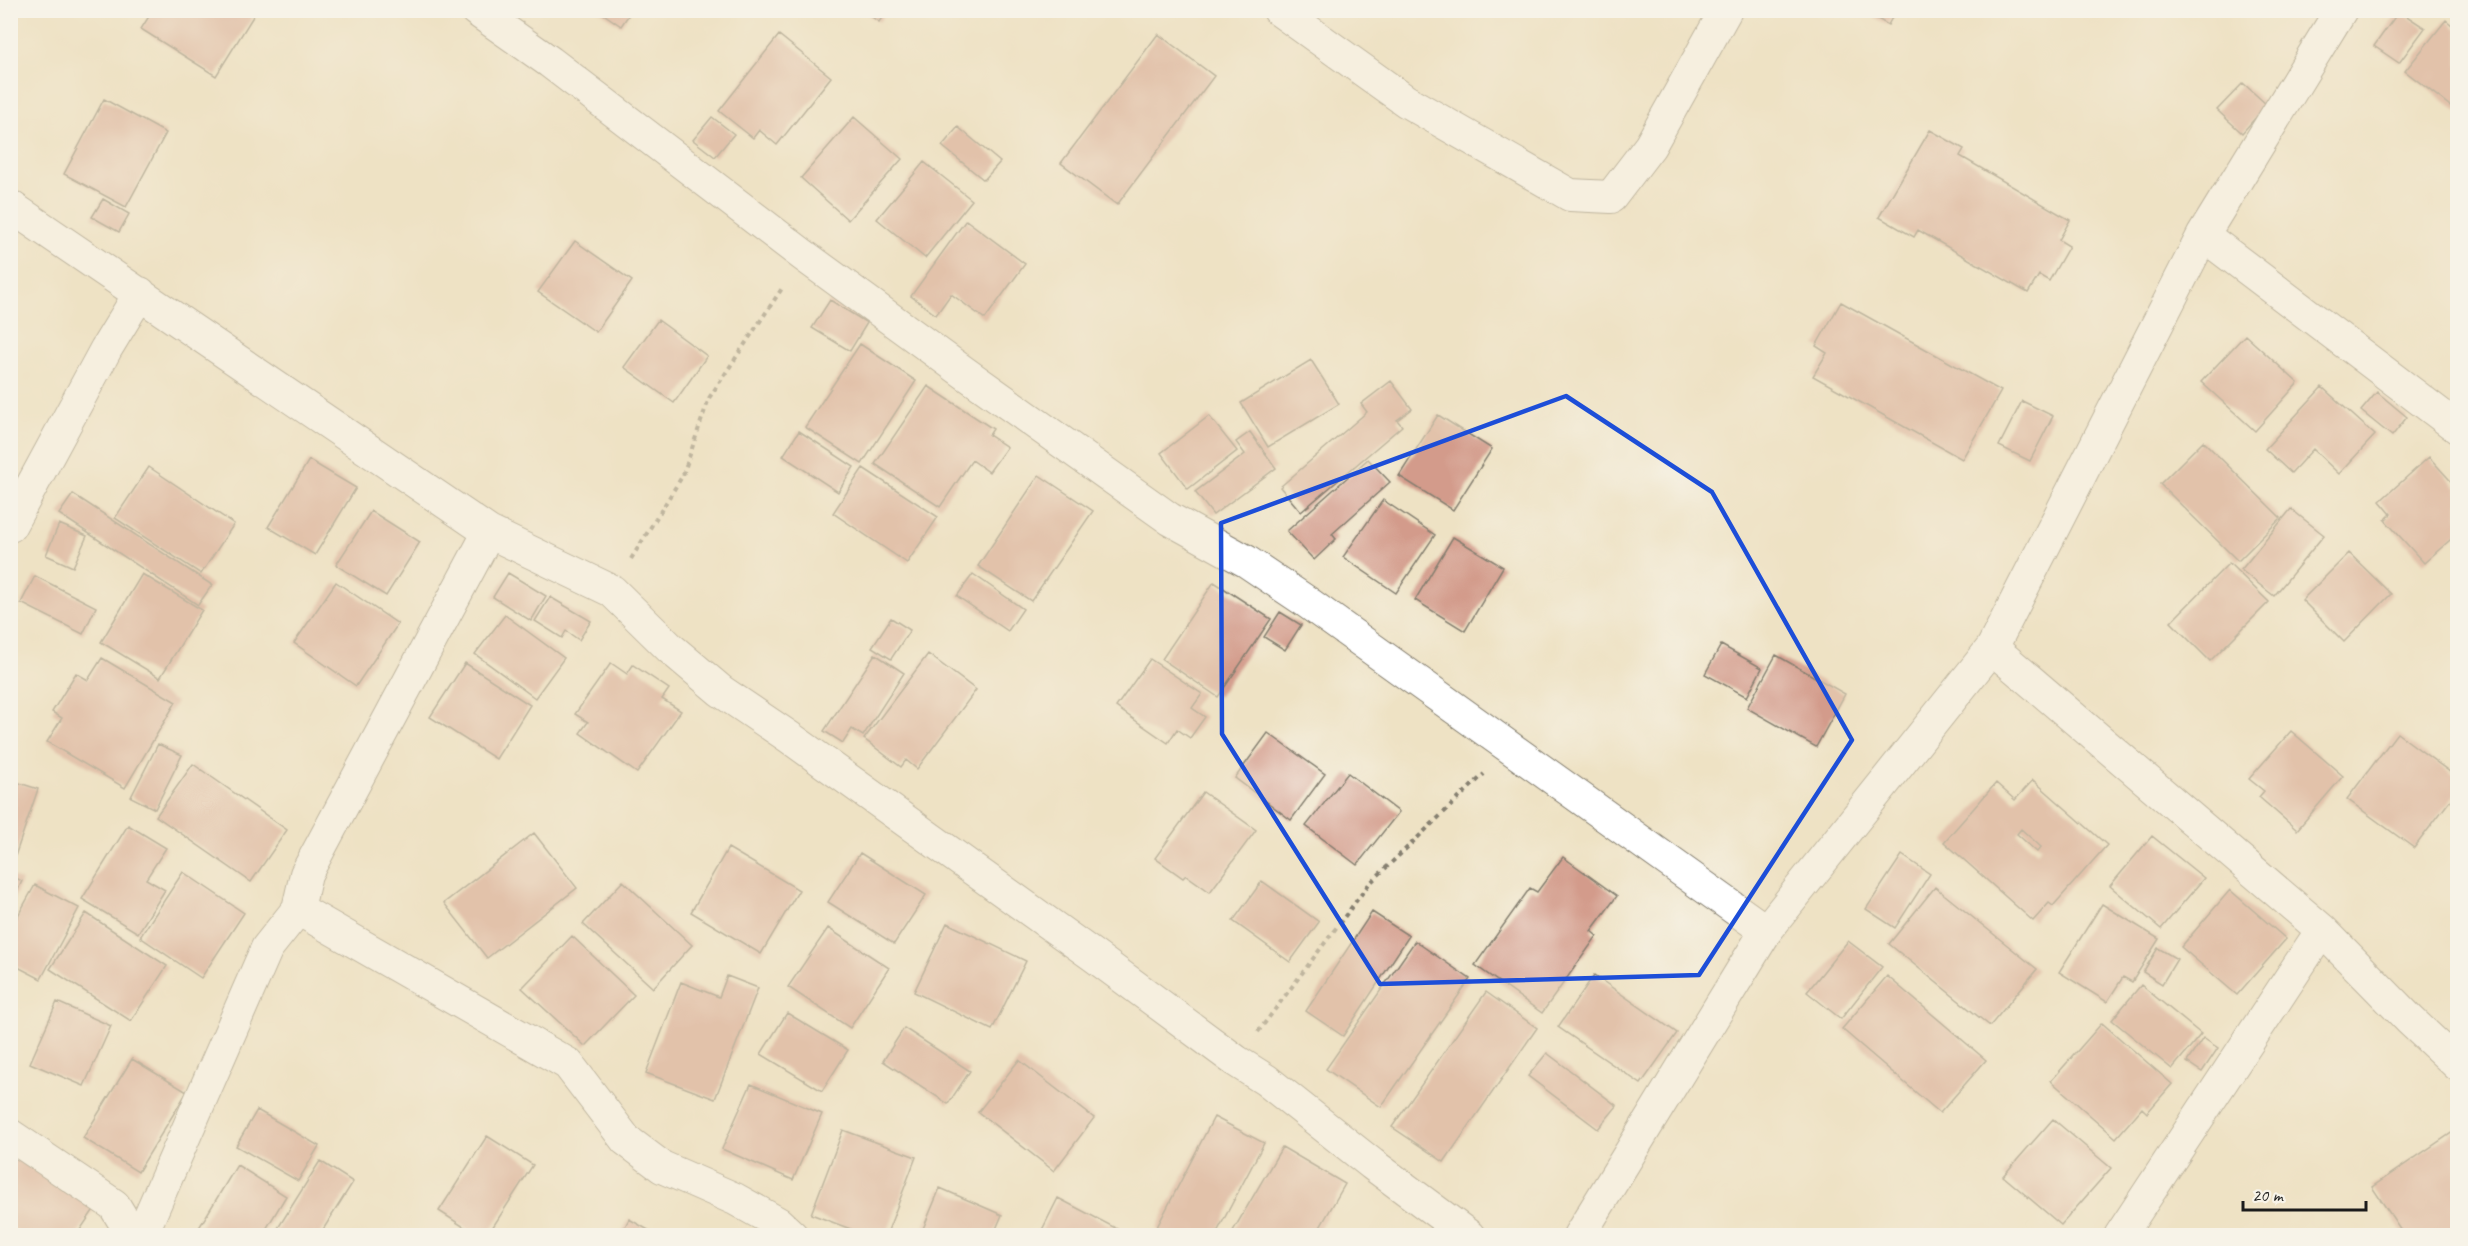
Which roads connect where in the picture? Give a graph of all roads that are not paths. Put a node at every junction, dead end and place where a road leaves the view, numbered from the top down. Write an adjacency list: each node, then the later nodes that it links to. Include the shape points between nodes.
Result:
1 (476, 10): 14 (street, via 803,255 1170,519 1294,593)
2 (1279, 10): 3 (street, via 1406,100 1570,195 1611,197 1650,146)
3 (1726, 10)
4 (2341, 10): 6 (street)
5 (10, 206): 7 (street)
6 (2203, 235): 8 (street); 11 (street)
7 (140, 293): 9 (street); 10 (street)
8 (2457, 428)
9 (10, 526)
10 (489, 532): 12 (street, via 306,874); 20 (street, via 612,591 721,691 1266,1080)
11 (1992, 648): 13 (street); 14 (street)
12 (298, 909): 18 (street, via 267,948); 19 (street, via 568,1064 626,1140 662,1167 735,1199 778,1223)
13 (2322, 930): 15 (street); 22 (street)
14 (1766, 931): 21 (street)
15 (2457, 1065)
16 (10, 1135): 17 (street, via 114,1205)
17 (133, 1236)
18 (141, 1236)
19 (792, 1236)
20 (1469, 1236)
21 (1579, 1236)
22 (2120, 1236)

